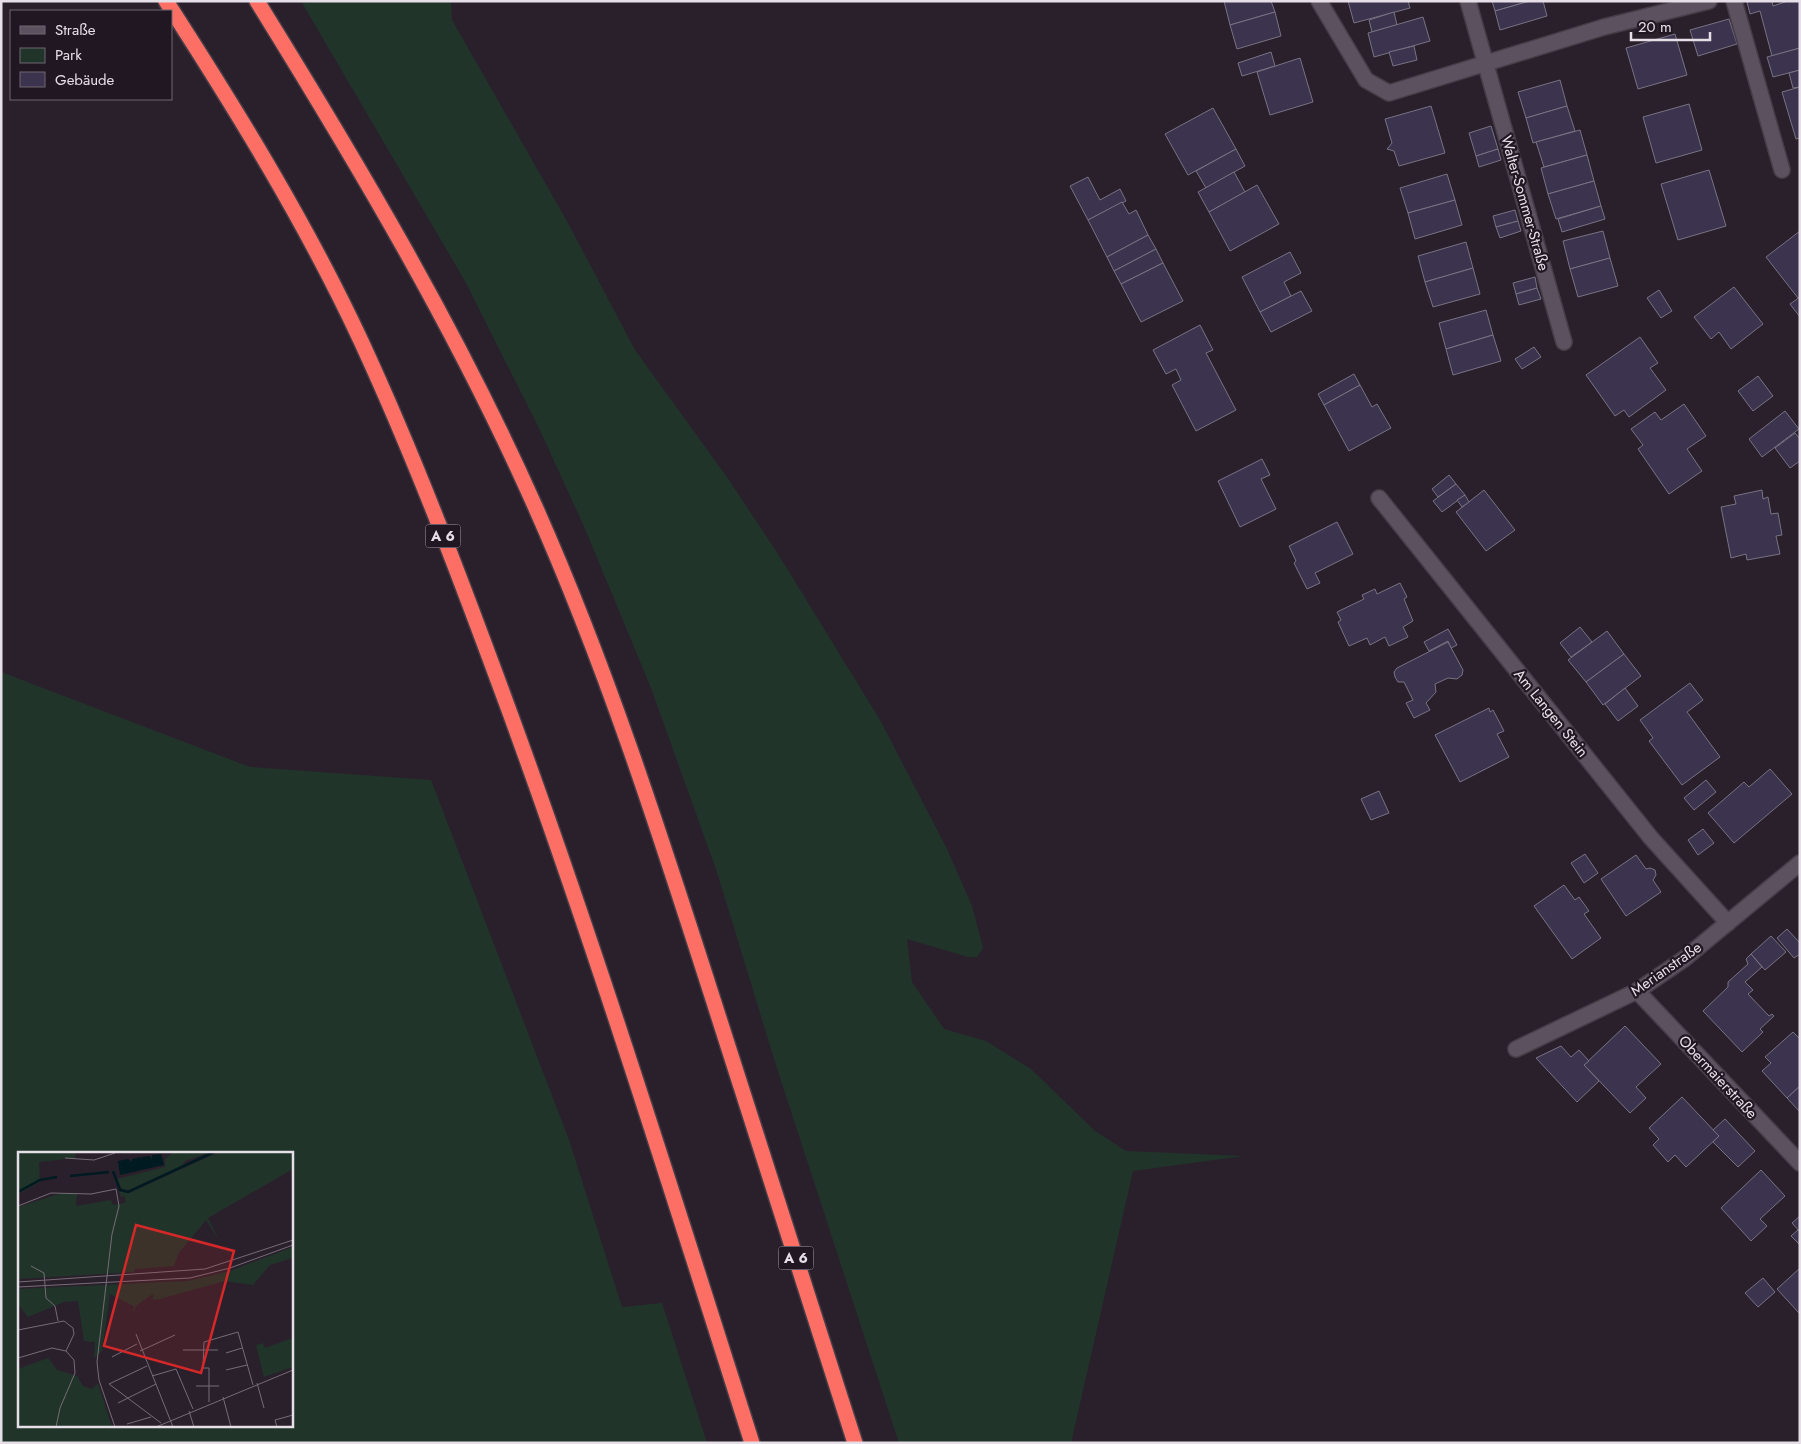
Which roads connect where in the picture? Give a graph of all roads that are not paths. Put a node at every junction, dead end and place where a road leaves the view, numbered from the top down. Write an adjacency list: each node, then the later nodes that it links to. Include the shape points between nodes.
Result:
1 (257, 1): 17 (highway, A 6, via 342,138 447,326 486,400 578,607 642,778)
2 (1319, 1): 7 (street, via 1366,80 1390,93)
3 (1468, 1): 7 (street, Walter-Sommer-Straße)
4 (1708, 1): 7 (street, via 1604,27)
5 (1734, 1): 8 (street)
6 (172, 11): 16 (highway, A 6, via 254,142 308,238 364,348 421,480 549,820 646,1104)
7 (1486, 64): 9 (street, Walter-Sommer-Straße)
8 (1782, 170)
9 (1564, 342)
10 (1379, 498): 12 (street, Am Langen Stein, via 1651,838)
11 (1800, 863): 12 (street, Merianstraße)
12 (1728, 923): 13 (street, Merianstraße)
13 (1637, 991): 14 (street, Merianstraße); 15 (street, Obermaierstraße)
14 (1516, 1049)
15 (1800, 1163)
16 (752, 1443)
17 (855, 1443)

